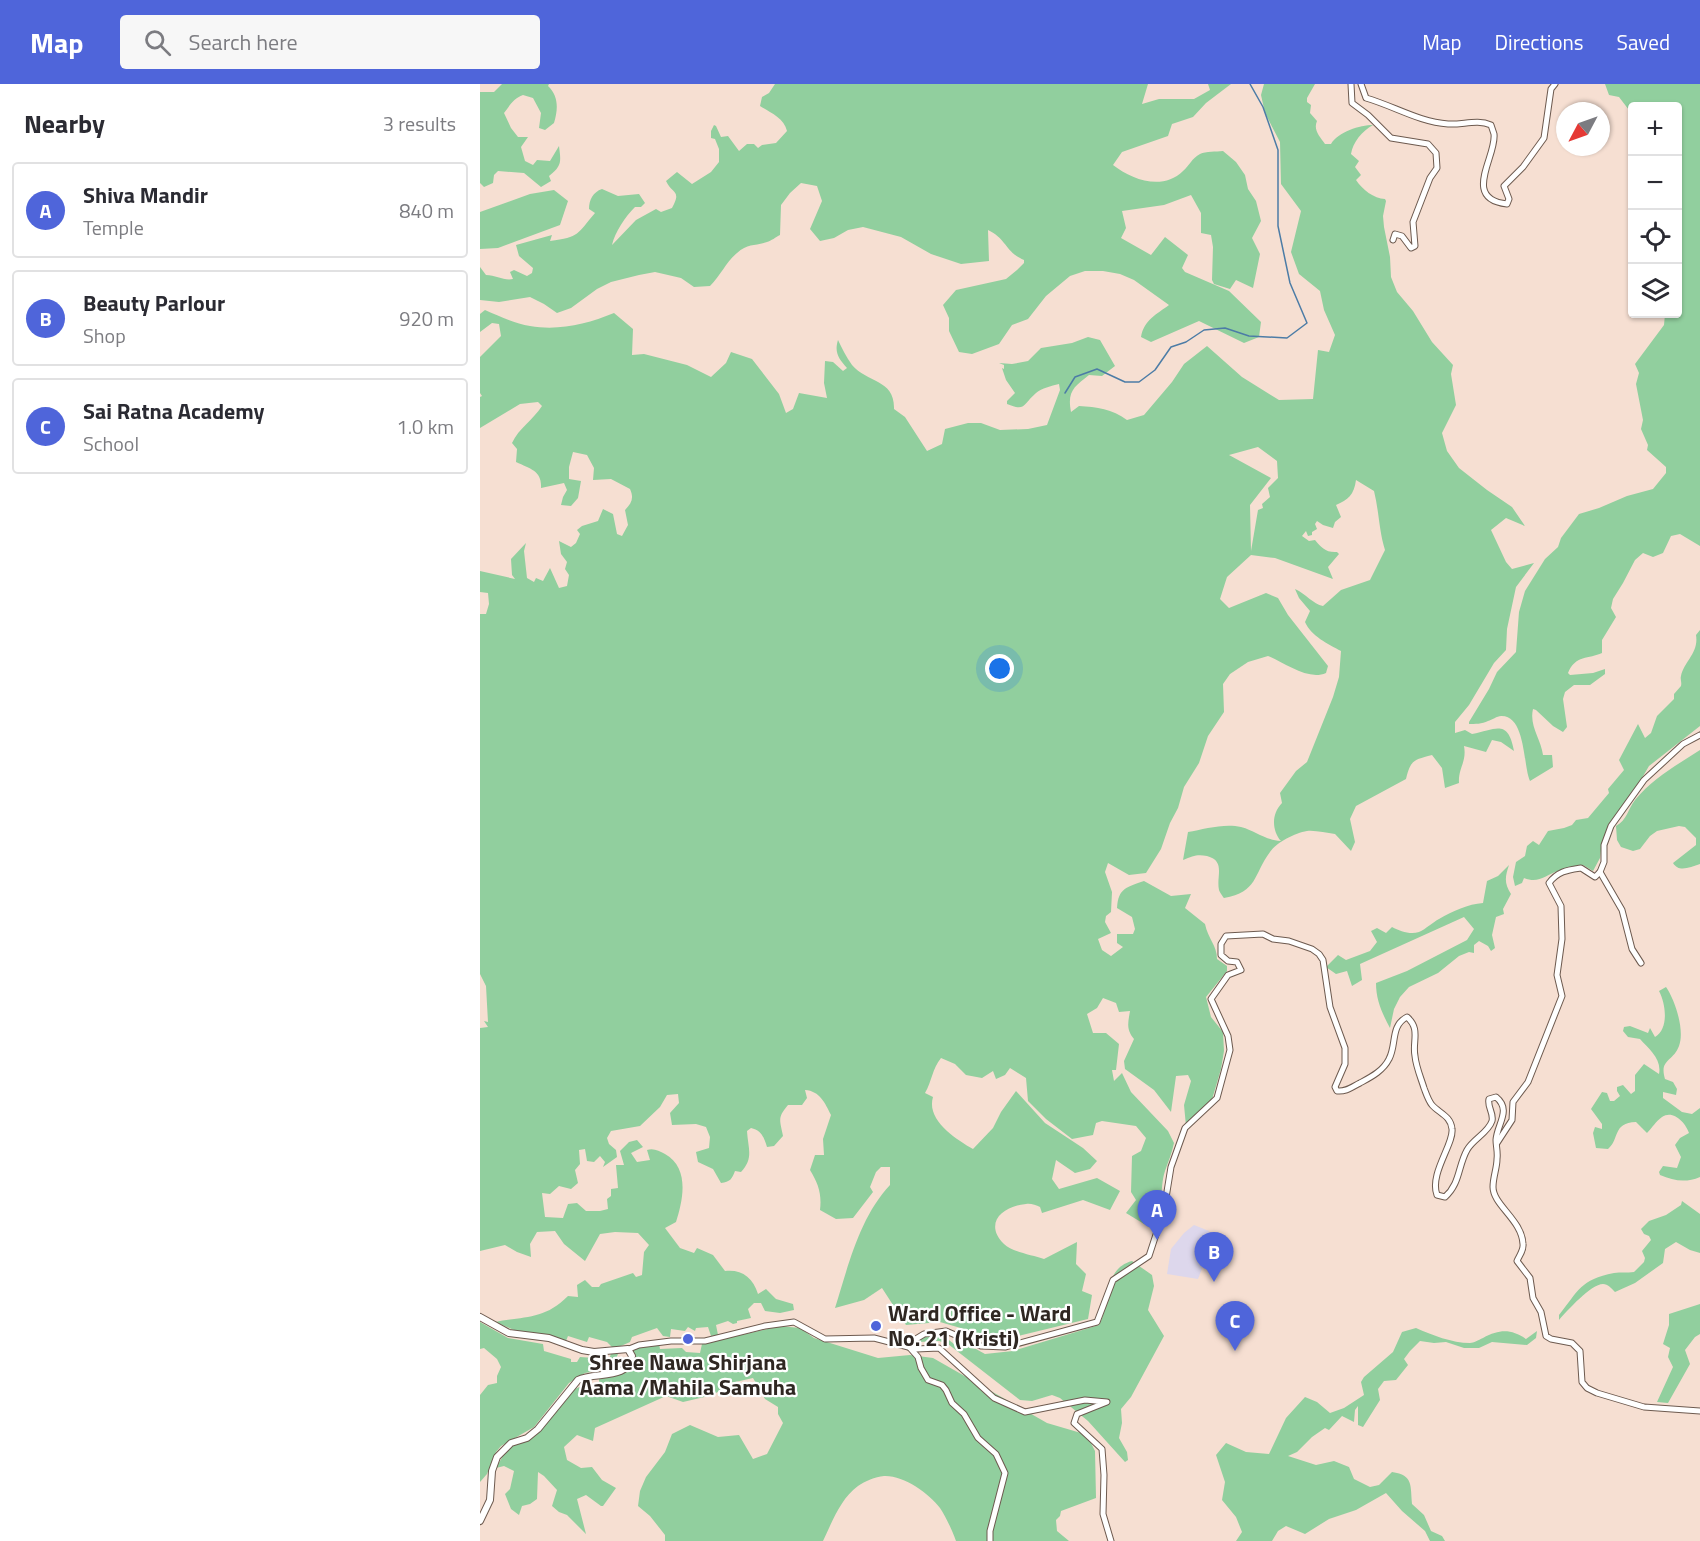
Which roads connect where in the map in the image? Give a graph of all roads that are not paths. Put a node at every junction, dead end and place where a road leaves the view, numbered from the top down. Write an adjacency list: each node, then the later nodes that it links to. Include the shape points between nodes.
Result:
1 (1351, 84): 4 (street, via 1352,104 1391,138 1428,144 1436,153 1437,168 1413,222 1415,246 1411,248 1402,236 1395,234)
2 (1361, 84): 3 (street, via 1366,98 1399,112 1434,122 1483,121 1491,125 1494,136 1482,182 1484,191 1500,204 1507,204 1509,199 1504,186 1544,138)
3 (1555, 84)
4 (1393, 240)
5 (1700, 735): 6 (street, via 1683,744 1644,780 1611,826)
6 (1600, 872): 7 (street, via 1622,910 1632,949); 8 (street, via 1595,877 1581,868 1563,870 1549,883 1561,906 1557,975 1562,996 1528,1082 1513,1102 1512,1120)
7 (1641, 963)
8 (1496, 1145): 10 (street, via 1504,1109 1493,1096 1488,1103 1490,1125 1467,1151 1452,1190 1445,1197 1437,1195 1441,1160 1452,1127 1429,1101 1415,1058 1416,1030 1407,1017 1397,1026 1389,1059 1376,1075 1337,1091 1345,1048 1330,1006 1319,954 1289,940 1263,934 1226,936 1221,955 1237,962 1241,970 1228,975 1211,999 1228,1036 1230,1050 1217,1098 1185,1128 1149,1256 1113,1280 1097,1322 1005,1347 981,1346 945,1331 924,1334); 12 (street, via 1493,1190 1514,1220 1522,1240 1517,1259 1530,1278 1546,1336 1572,1343 1580,1351 1581,1378 1593,1392 1644,1407)
9 (480, 1317): 11 (main road, via 509,1333 549,1338 582,1350)
10 (908, 1347): 11 (street, via 874,1338 825,1339 794,1322 705,1341 639,1344); 14 (street, via 918,1357 928,1380 942,1385 978,1438 996,1454 1005,1473); 15 (street, via 939,1348 994,1398 1024,1412 1085,1400 1107,1402 1077,1414 1074,1423 1102,1449 1103,1514)
11 (629, 1349): 13 (main road, via 632,1359 627,1368 578,1380 538,1429 501,1451 493,1465 490,1500)
12 (1700, 1411)
13 (480, 1521)
14 (990, 1541)
15 (1111, 1541)

